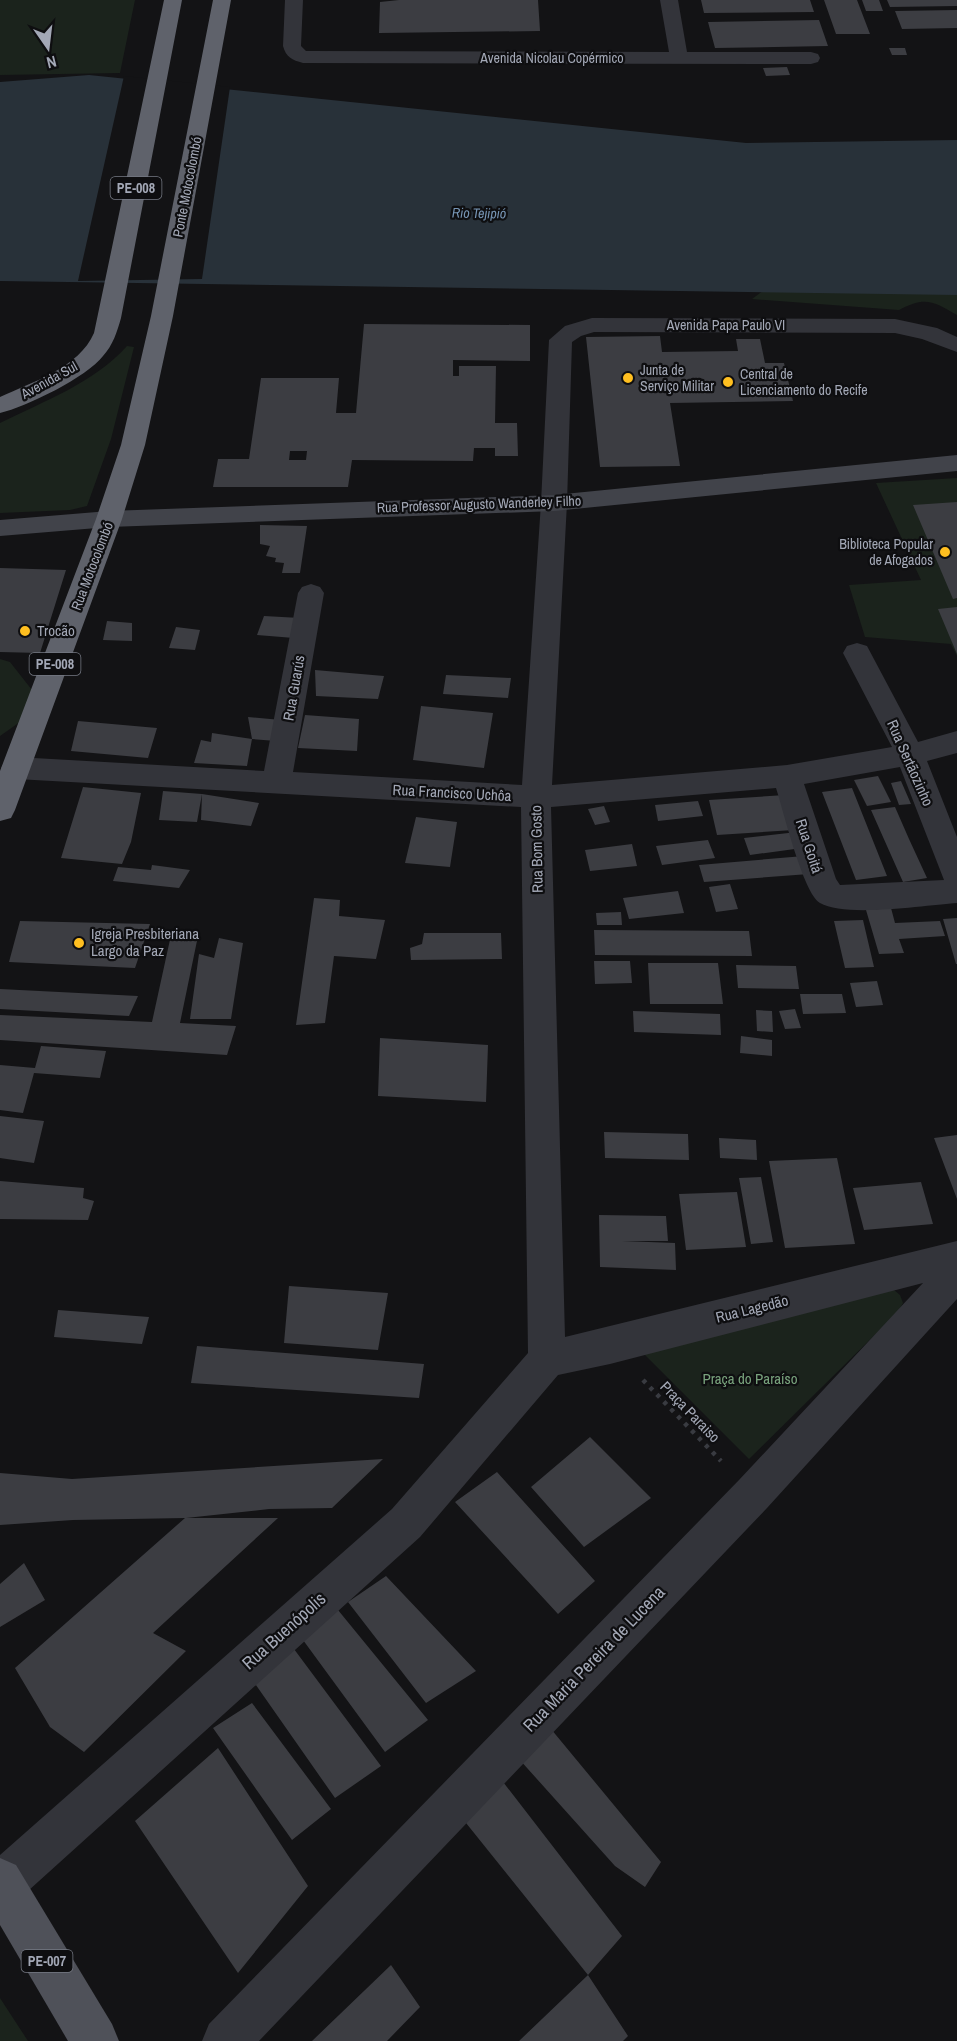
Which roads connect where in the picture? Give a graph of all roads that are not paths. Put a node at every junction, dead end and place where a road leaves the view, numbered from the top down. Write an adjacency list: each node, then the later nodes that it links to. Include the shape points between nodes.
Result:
1 (173, 0): 10 (highway, Avenida Sul / PE-008, via 110,318 102,341 92,355 67,372)
2 (222, 0): 7 (highway, Ponte Motocolombó / PE-008)
3 (294, 0): 5 (street, Avenida Nicolau Copérmico, via 292,46 294,53 303,57)
4 (669, 0): 5 (street)
5 (679, 58): 6 (street, Avenida Nicolau Copérmico)
6 (811, 58)
7 (162, 316): 13 (highway, Rua Motocolombó / PE-008, via 133,445)
8 (561, 340): 9 (street, Avenida Papa Paulo VI, via 592,325 895,326 929,333); 12 (street, Rua Bom Gosto)
9 (957, 345)
10 (0, 406)
11 (957, 463): 12 (main road, Rua Professor Augusto Wanderley Filho)
12 (554, 503): 13 (main road, Rua Professor Augusto Wanderley Filho); 22 (street, Rua Bom Gosto)
13 (109, 519): 14 (main road, Rua Professor Augusto Wanderley Filho); 19 (highway, Rua Motocolombó / PE-008)
14 (0, 528)
15 (311, 593): 21 (street, Rua Guarús)
16 (857, 653): 18 (street, Rua Sertãozinho)
17 (957, 742): 18 (street, Rua Francisco Uchôa)
18 (910, 755): 20 (street, Rua Francisco Uchôa); 24 (street, Rua Sertãozinho)
19 (16, 768): 21 (street, Rua Francisco Uchôa); 23 (highway, Rua Motocolombó / PE-008)
20 (787, 776): 22 (street, Rua Francisco Uchôa); 25 (street, Rua Goitá, via 822,885 830,894 845,898)
21 (276, 783): 22 (street, Rua Francisco Uchôa)
22 (536, 797): 28 (street, Rua Bom Gosto)
23 (0, 810)
24 (957, 876)
25 (957, 891)
26 (957, 1258): 28 (street, Rua Lagedão)
27 (957, 1273): 31 (street, Rua Maria Pereira de Lucena, via 753,1494)
28 (547, 1359): 29 (street, Rua Buenópolis, via 406,1523)
29 (1, 1882): 30 (main road, PE-007)
30 (95, 2041)
31 (226, 2041)

